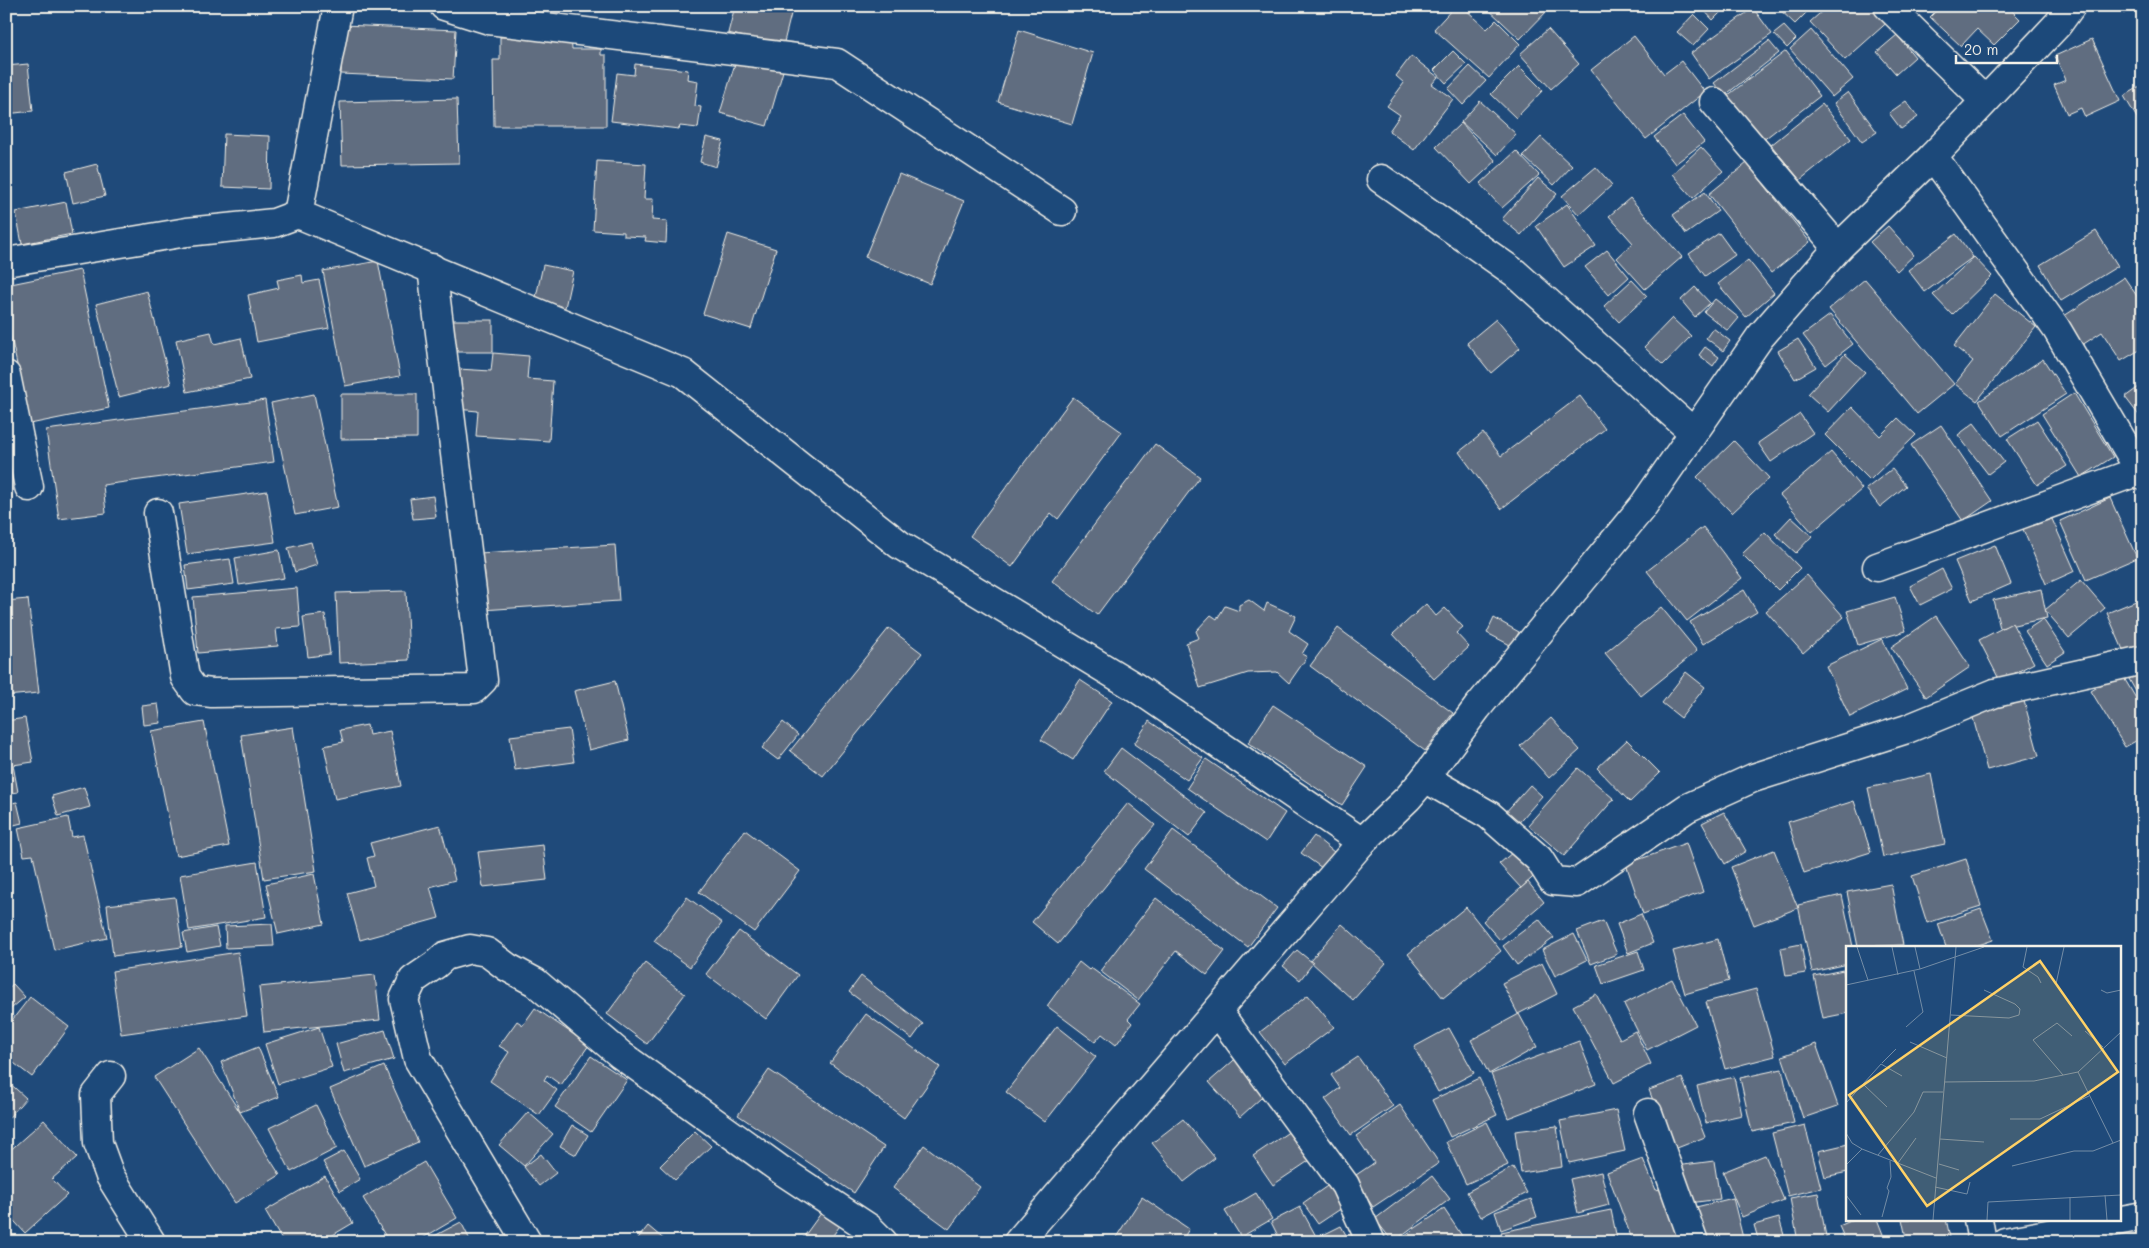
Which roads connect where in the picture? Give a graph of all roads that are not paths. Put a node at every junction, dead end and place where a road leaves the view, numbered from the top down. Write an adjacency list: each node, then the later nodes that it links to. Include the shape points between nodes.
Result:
1 (338, 6): 10 (street)
2 (444, 6): 9 (street, via 489,20 836,63)
3 (1888, 6): 5 (street)
4 (2071, 6): 5 (street, via 2058,24)
5 (1984, 100): 7 (street)
6 (1714, 102): 11 (street)
7 (1933, 156): 11 (street); 16 (street, via 2056,328)
8 (1381, 179): 15 (street, via 1515,273)
9 (1062, 211)
10 (298, 214): 12 (street, via 274,223 187,232); 13 (street)
11 (1838, 248): 15 (street, via 1760,337)
12 (6, 262)
13 (432, 268): 18 (street, via 482,680 474,688 196,691 185,677); 22 (street, via 683,373 900,545 1136,687)
14 (6, 375): 17 (street)
15 (1694, 432): 21 (street, via 1643,506 1477,708)
16 (2141, 473): 19 (street)
17 (29, 487)
18 (158, 513)
19 (1877, 567)
20 (2143, 660): 21 (street, via 1995,693 1907,729 1753,778 1687,808 1577,883 1554,881 1539,859 1489,815)
21 (1425, 778): 22 (street)
22 (1362, 842): 23 (street)
23 (1218, 1012): 33 (street); 34 (street, via 1345,1185)
24 (111, 1076): 30 (street, via 96,1096 98,1143 110,1176)
25 (1648, 1113): 35 (street)
26 (2143, 1216): 28 (street)
27 (1978, 1220): 36 (street)
28 (2122, 1220)
29 (2122, 1220): 37 (street)
30 (150, 1242)
31 (527, 1242): 32 (street, via 418,1059 404,999 413,980 445,956 470,949 487,952 535,982 621,1054 781,1170 869,1228)
32 (883, 1242)
33 (1018, 1242)
34 (1371, 1242)
35 (1694, 1242)
36 (1982, 1242)
37 (2005, 1242)

